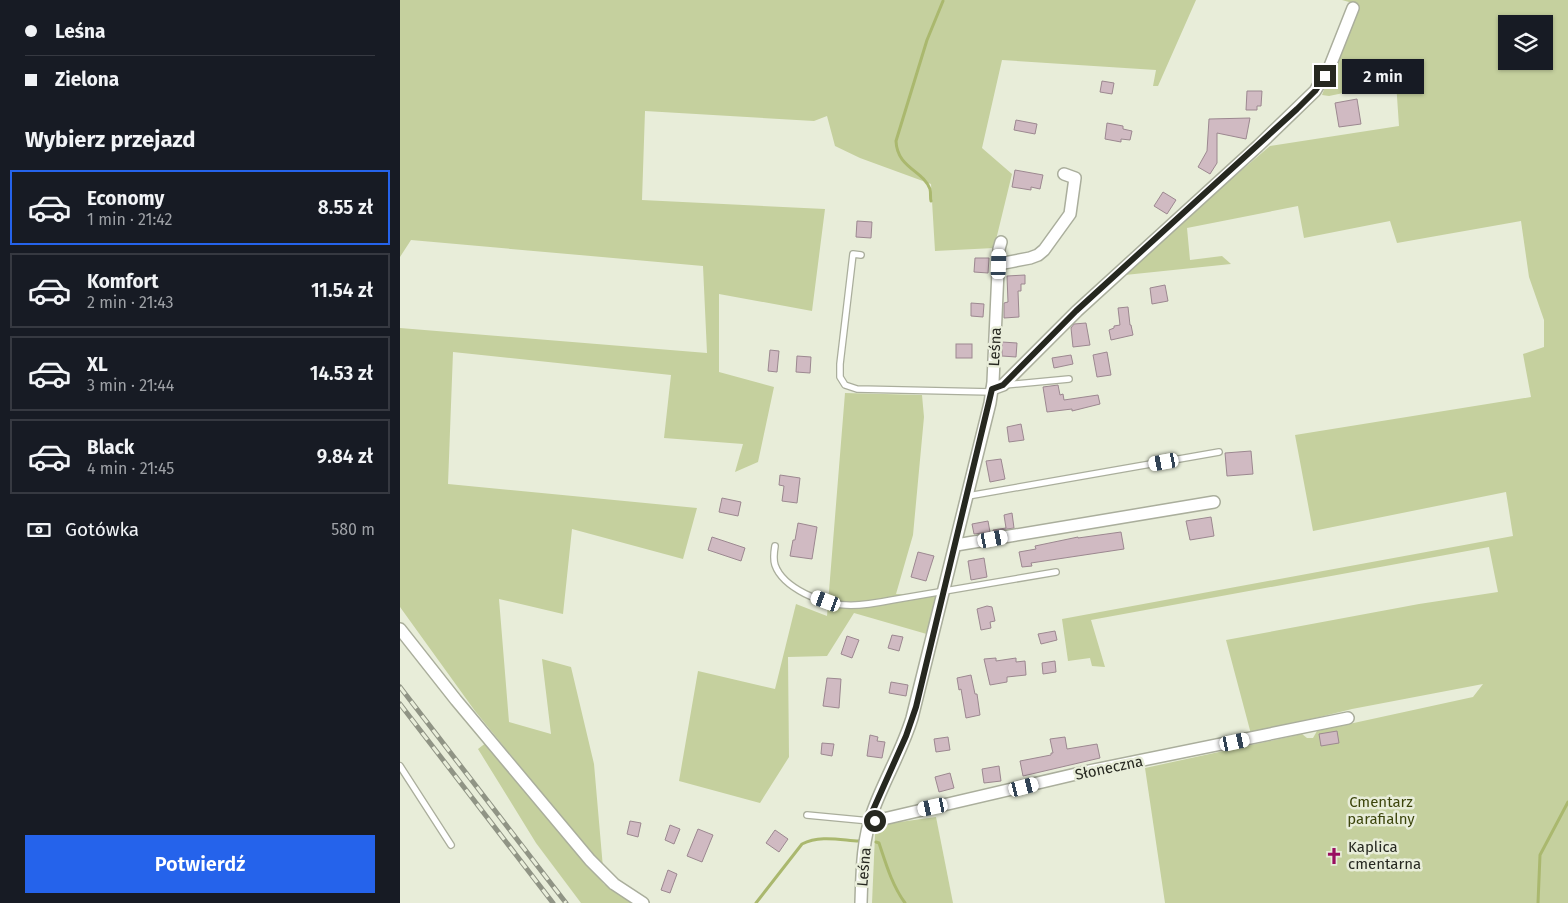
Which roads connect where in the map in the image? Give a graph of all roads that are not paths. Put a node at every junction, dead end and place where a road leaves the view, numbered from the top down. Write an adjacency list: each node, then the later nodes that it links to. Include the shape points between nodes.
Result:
1 (1353, 8): 7 (street, via 1334,58 1315,91)
2 (1064, 174): 5 (street, via 1075,178 1068,217 1038,256)
3 (1001, 242): 5 (street, Leśna)
4 (861, 255): 7 (lane, via 853,254 840,364 840,377 845,385 857,389)
5 (999, 264): 7 (street, Leśna)
6 (1069, 379): 7 (lane)
7 (996, 389): 9 (street, Leśna)
8 (1220, 452): 9 (lane)
9 (968, 496): 11 (street, Leśna)
10 (1214, 502): 11 (street)
11 (956, 545): 14 (street, Leśna)
12 (775, 546): 14 (lane, via 776,566 785,580 834,604 867,604)
13 (1056, 572): 14 (lane)
14 (944, 592): 19 (street, Leśna, via 909,729)
15 (400, 628): 21 (street, via 462,707 607,878)
16 (1348, 718): 19 (street, Słoneczna)
17 (400, 766): 20 (lane)
18 (807, 815): 19 (lane)
19 (870, 820): 22 (street, Leśna, via 863,861)
20 (451, 845)
21 (643, 903)
22 (861, 903)

